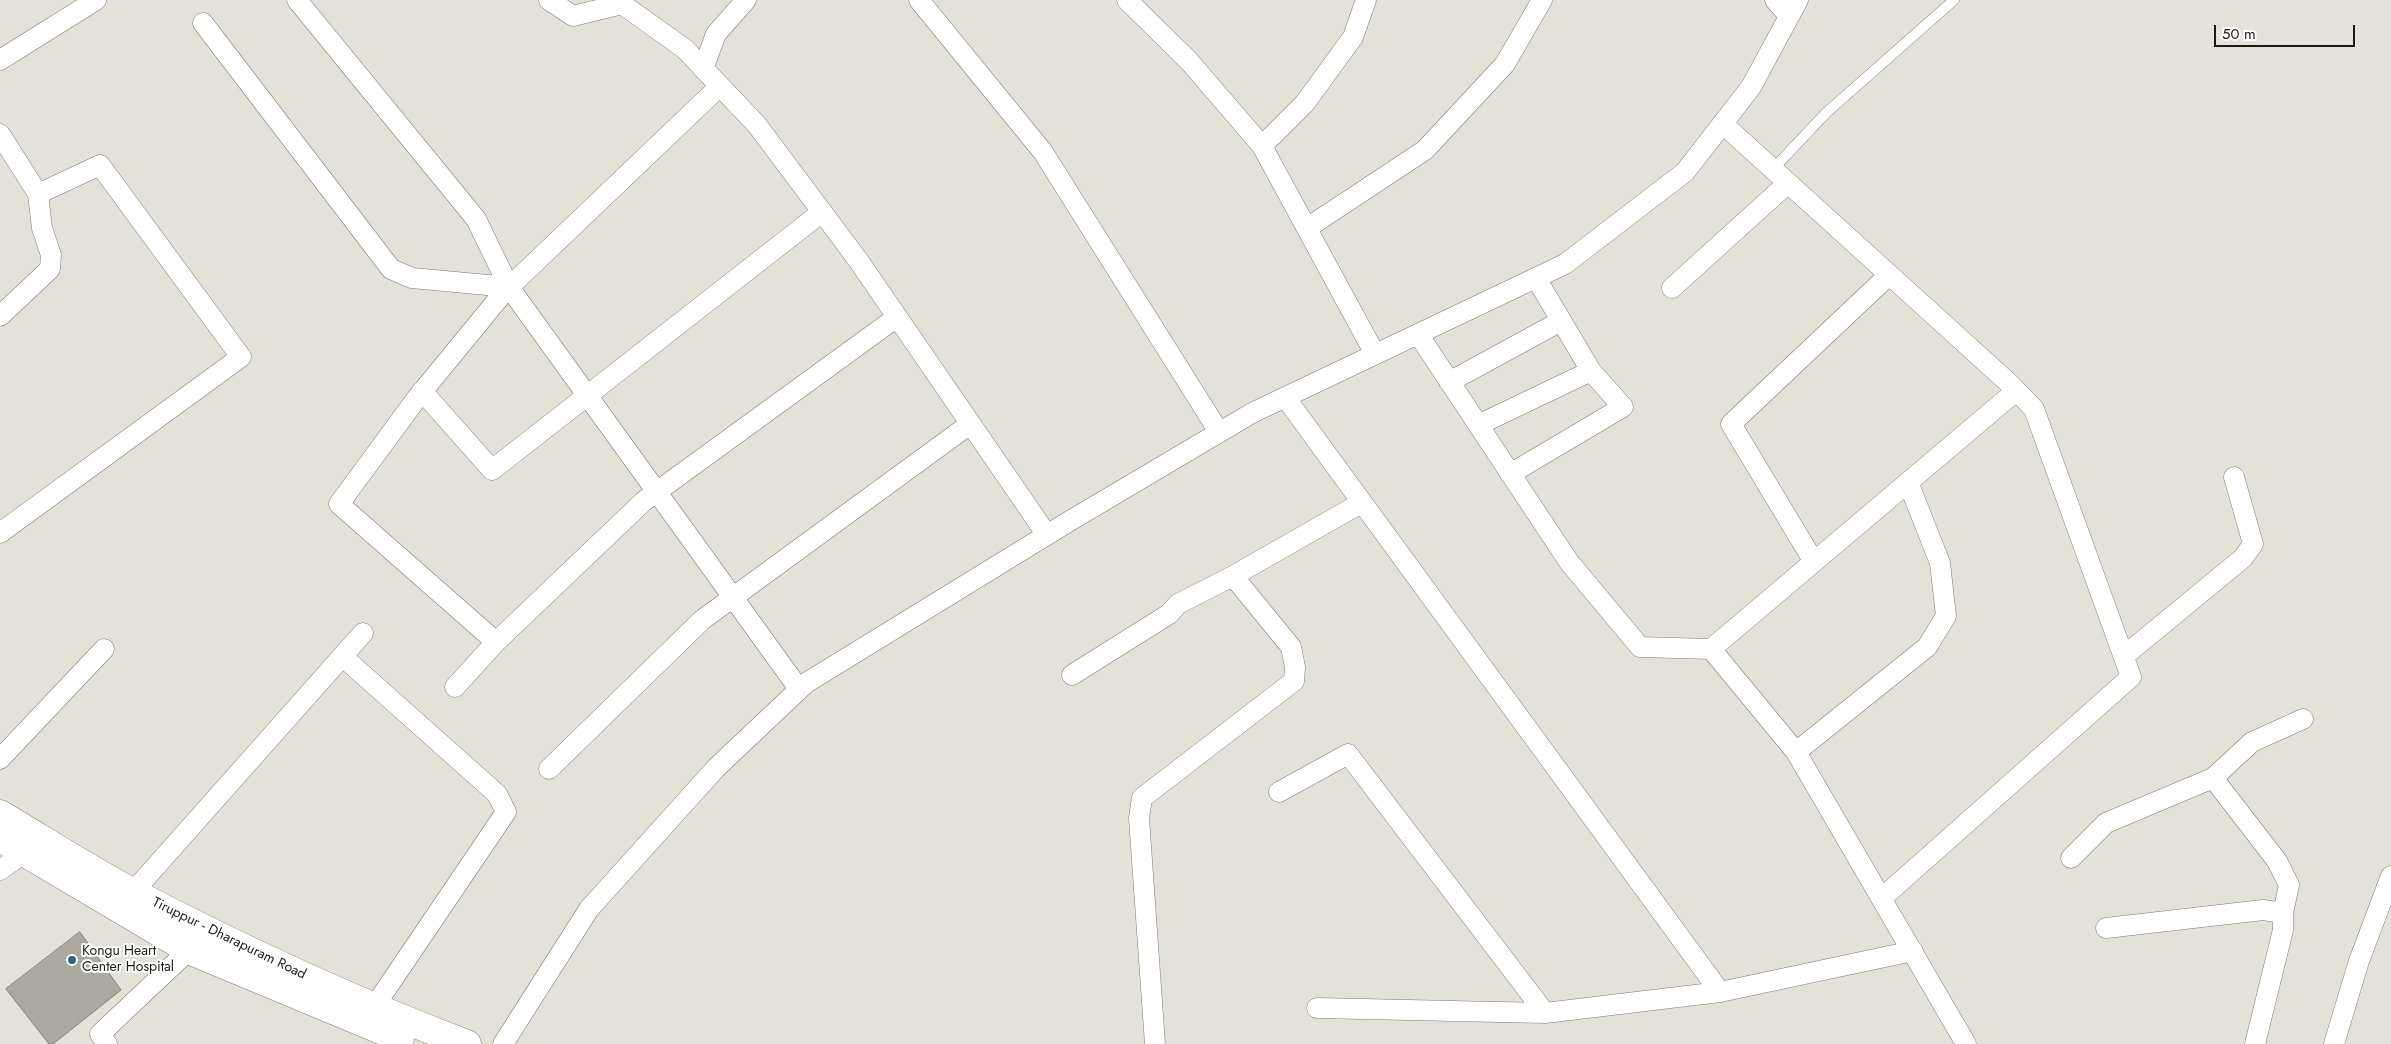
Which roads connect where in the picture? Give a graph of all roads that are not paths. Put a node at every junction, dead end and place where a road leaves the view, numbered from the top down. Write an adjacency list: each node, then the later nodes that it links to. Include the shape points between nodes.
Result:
1 (96, 0): 14 (street)
2 (297, 0): 27 (street, via 476,220)
3 (549, 0): 11 (street, via 573,16)
4 (746, 0): 15 (street, via 716,34)
5 (919, 0): 42 (street, via 1043,152)
6 (1127, 0): 19 (street, via 1189,61)
7 (1366, 0): 19 (street, via 1352,37 1305,103)
8 (1542, 0): 24 (street, via 1505,64 1424,150)
9 (1775, 0): 12 (street)
10 (1954, 0): 20 (lane, via 1820,118)
11 (606, 4): 15 (street, via 622,4 685,49)
12 (1794, 8): 17 (street, via 1751,87)
13 (203, 23): 27 (street, via 391,268 412,278)
14 (0, 60)
15 (704, 69): 16 (street)
16 (720, 86): 23 (street, via 757,125); 27 (street)
17 (1723, 124): 20 (street); 26 (street, via 1685,172 1565,264)
18 (0, 134): 22 (street)
19 (1262, 146): 24 (street)
20 (1773, 169): 21 (street)
21 (1788, 183): 25 (street); 28 (street)
22 (38, 194): 29 (street, via 42,228 51,255 50,269); 48 (street, via 100,165 241,357)
23 (822, 212): 30 (street); 38 (street)
24 (1306, 228): 33 (street)
25 (1889, 275): 36 (street); 50 (street, via 1730,424)
26 (1536, 278): 31 (street); 32 (street)
27 (509, 287): 37 (street); 38 (street)
28 (1672, 288)
29 (0, 316)
30 (897, 317): 40 (street); 46 (street)
31 (1561, 321): 34 (street); 35 (street)
32 (1418, 334): 33 (street); 35 (street)
33 (1375, 354): 39 (street)
34 (1592, 371): 41 (street); 43 (street, via 1623,407)
35 (1450, 382): 41 (street)
36 (2016, 391): 45 (street); 58 (street, via 2034,409)
37 (422, 392): 38 (street, via 492,470); 54 (street, via 339,504)
38 (588, 395): 46 (street)
39 (1285, 398): 42 (street); 47 (street)
40 (970, 424): 49 (street); 52 (street)
41 (1478, 425): 43 (street)
42 (1219, 432): 49 (street)
43 (1510, 474): 56 (street, via 1568,562 1640,647)
44 (2234, 477): 58 (street, via 2253,544 2244,558)
45 (1908, 482): 50 (street); 63 (street, via 1940,564 1946,616 1927,647)
46 (657, 491): 52 (street); 54 (street)
47 (1361, 503): 51 (street); 81 (street)
48 (0, 533)
49 (1047, 535): 61 (street)
50 (1814, 562): 56 (street)
51 (1233, 576): 59 (street, via 1178,604 1170,614); 89 (street, via 1291,647 1294,681 1142,798 1139,818)
52 (733, 597): 61 (street); 65 (street, via 702,620)
53 (363, 632): 57 (street)
54 (496, 642): 60 (street)
55 (104, 649): 64 (street)
56 (1711, 650): 63 (street)
57 (342, 656): 75 (street); 82 (street, via 497,794 506,812)
58 (2124, 656): 74 (street, via 2131,677)
59 (1072, 675)
60 (455, 687)
61 (799, 689): 88 (street, via 716,768 589,909)
62 (2303, 719): 66 (street, via 2252,742)
63 (1796, 752): 74 (street)
64 (0, 759)
65 (549, 768)
66 (2213, 778): 71 (street, via 2106,823); 77 (street, via 2277,861 2289,886)
67 (1279, 792): 84 (street, via 1348,754)
68 (0, 814): 75 (highway, Tiruppur - Dharapuram Road)
69 (0, 838): 70 (highway)
70 (24, 853): 72 (street); 75 (highway)
71 (2071, 858)
72 (0, 870)
73 (2391, 876): 76 (street)
74 (1882, 898): 80 (street)
75 (125, 900): 79 (highway); 82 (highway, Tiruppur - Dharapuram Road)
76 (2385, 904): 92 (street, via 2359,961)
77 (2283, 913): 78 (street, via 2263,910); 91 (street, via 2283,930)
78 (2106, 928)
79 (189, 950): 85 (street, via 100,1034); 86 (highway)
80 (1913, 952): 81 (street); 90 (street)
81 (1720, 992): 84 (street)
82 (374, 1007): 87 (highway, Tiruppur - Dharapuram Road)
83 (1317, 1008): 84 (street)
84 (1545, 1014)
85 (107, 1044)
86 (415, 1044)
87 (467, 1044)
88 (503, 1044)
89 (1155, 1044)
90 (1966, 1044)
91 (2255, 1044)
92 (2334, 1044)

